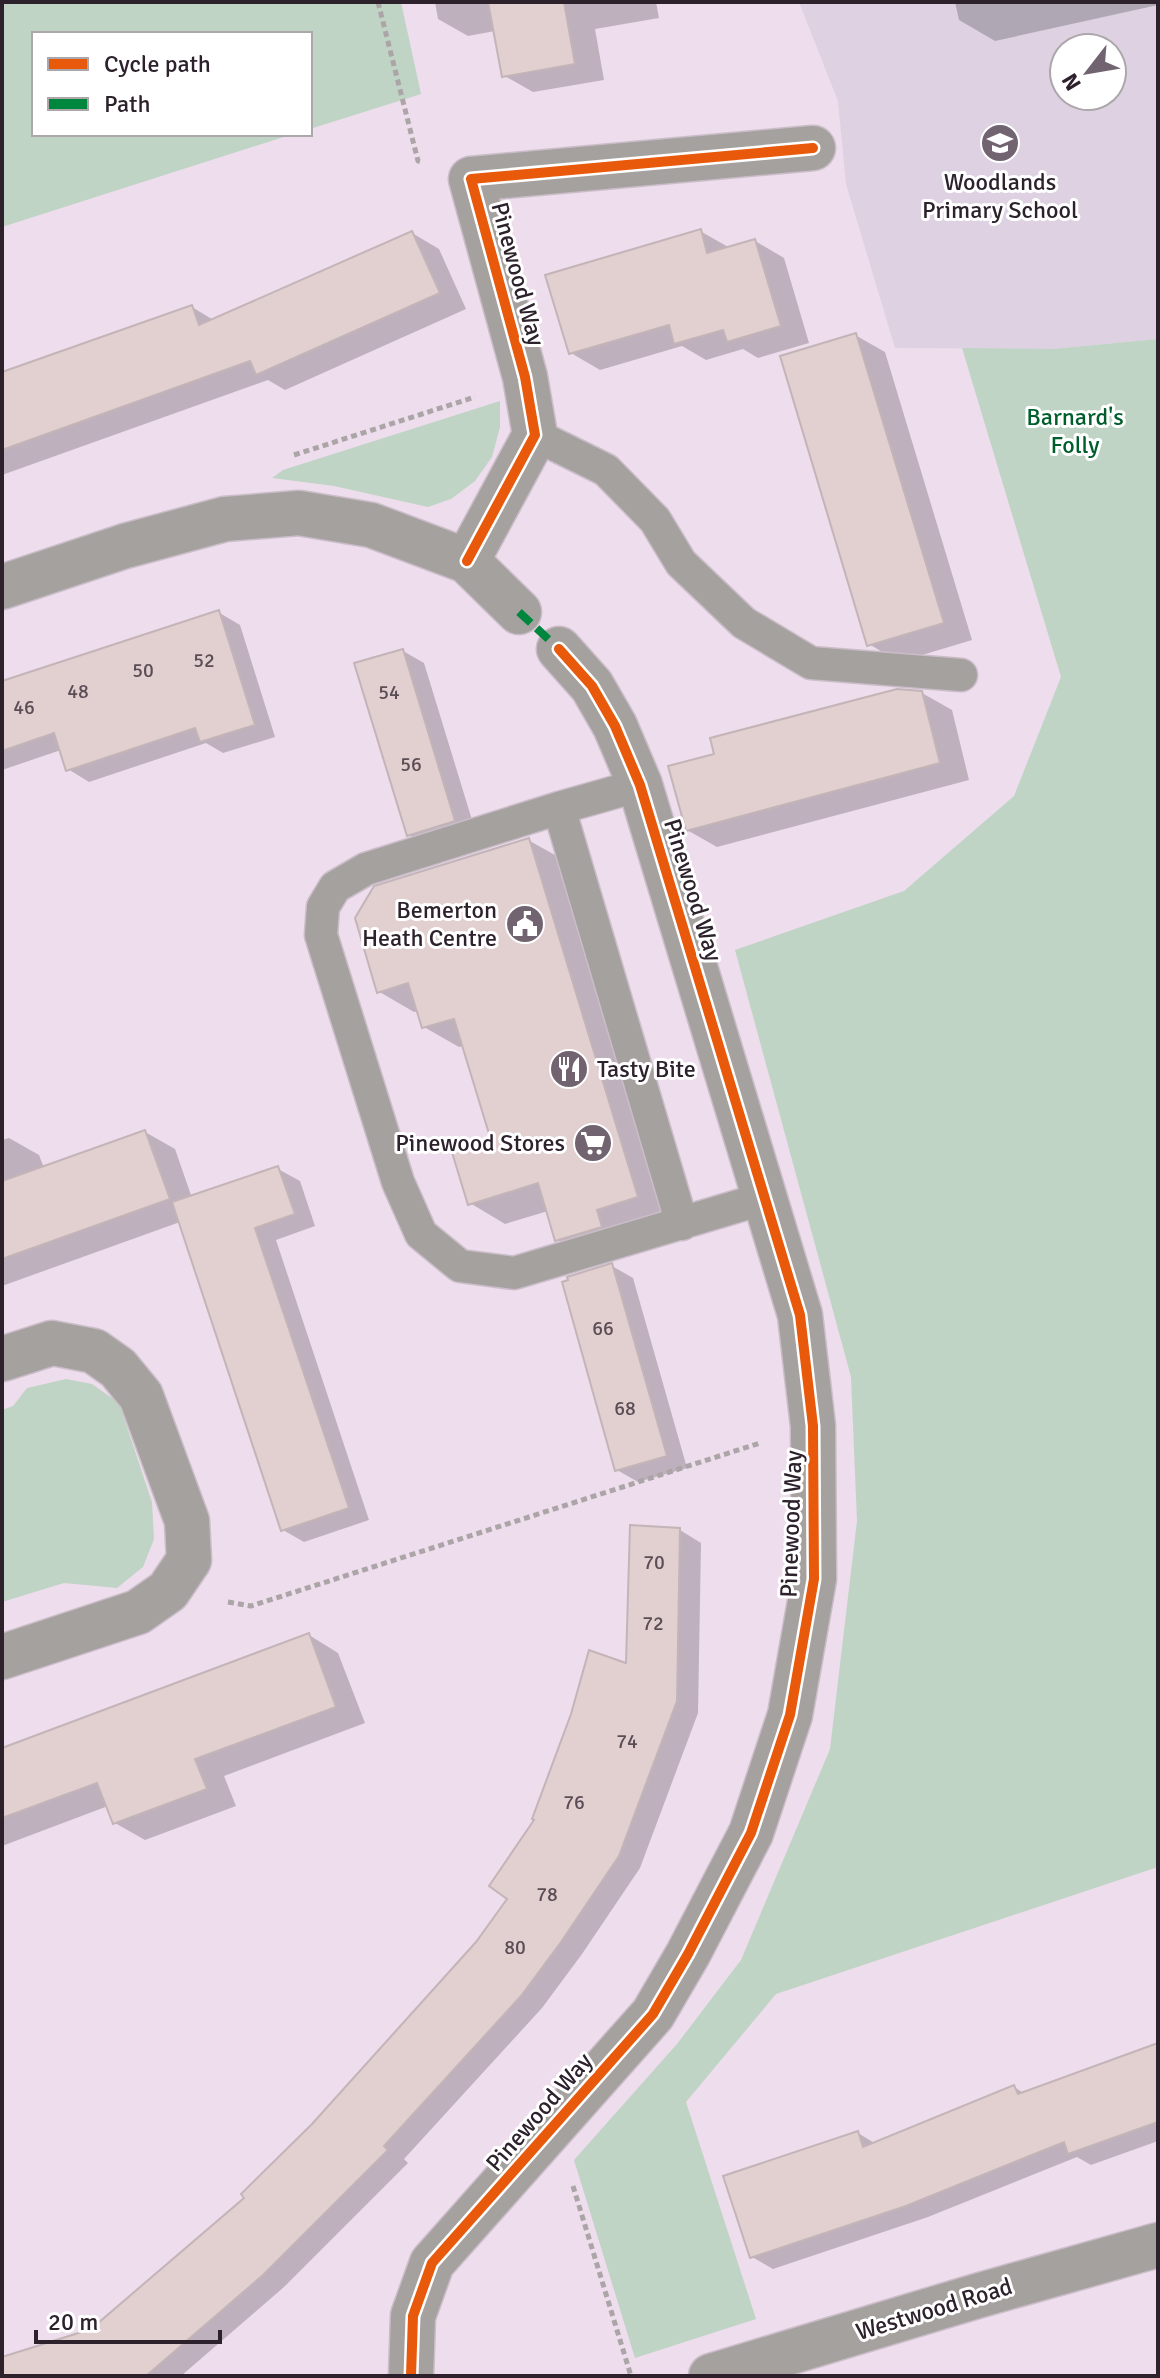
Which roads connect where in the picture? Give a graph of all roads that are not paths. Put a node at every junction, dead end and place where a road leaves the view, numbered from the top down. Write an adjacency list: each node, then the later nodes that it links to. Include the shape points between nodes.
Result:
1 (813, 148): 2 (street, Pinewood Way, via 471,179)
2 (535, 435): 3 (street); 7 (lane, via 606,470 655,520 681,563 744,623 811,663)
3 (467, 561): 4 (street, via 371,525 299,513 225,519); 5 (street)
4 (2, 587)
5 (519, 612)
6 (559, 649): 8 (street, Pinewood Way, via 592,686)
7 (961, 675)
8 (640, 785): 9 (lane); 10 (street, Pinewood Way)
9 (559, 808): 11 (lane); 11 (lane, via 366,869 335,887 323,907 321,935 398,1182 421,1234 460,1266 514,1273)
10 (765, 1198): 11 (lane); 15 (street, Pinewood Way, via 800,1315 813,1426 814,1579 790,1715 751,1833 653,2014 432,2263 413,2316)
11 (682, 1224)
12 (2, 1359): 13 (street, via 52,1343 94,1351 118,1368 141,1396 187,1521 189,1560 168,1591 138,1612)
13 (2, 1657)
14 (1158, 2245): 16 (street, Westwood Road)
15 (411, 2376)
16 (711, 2376)

